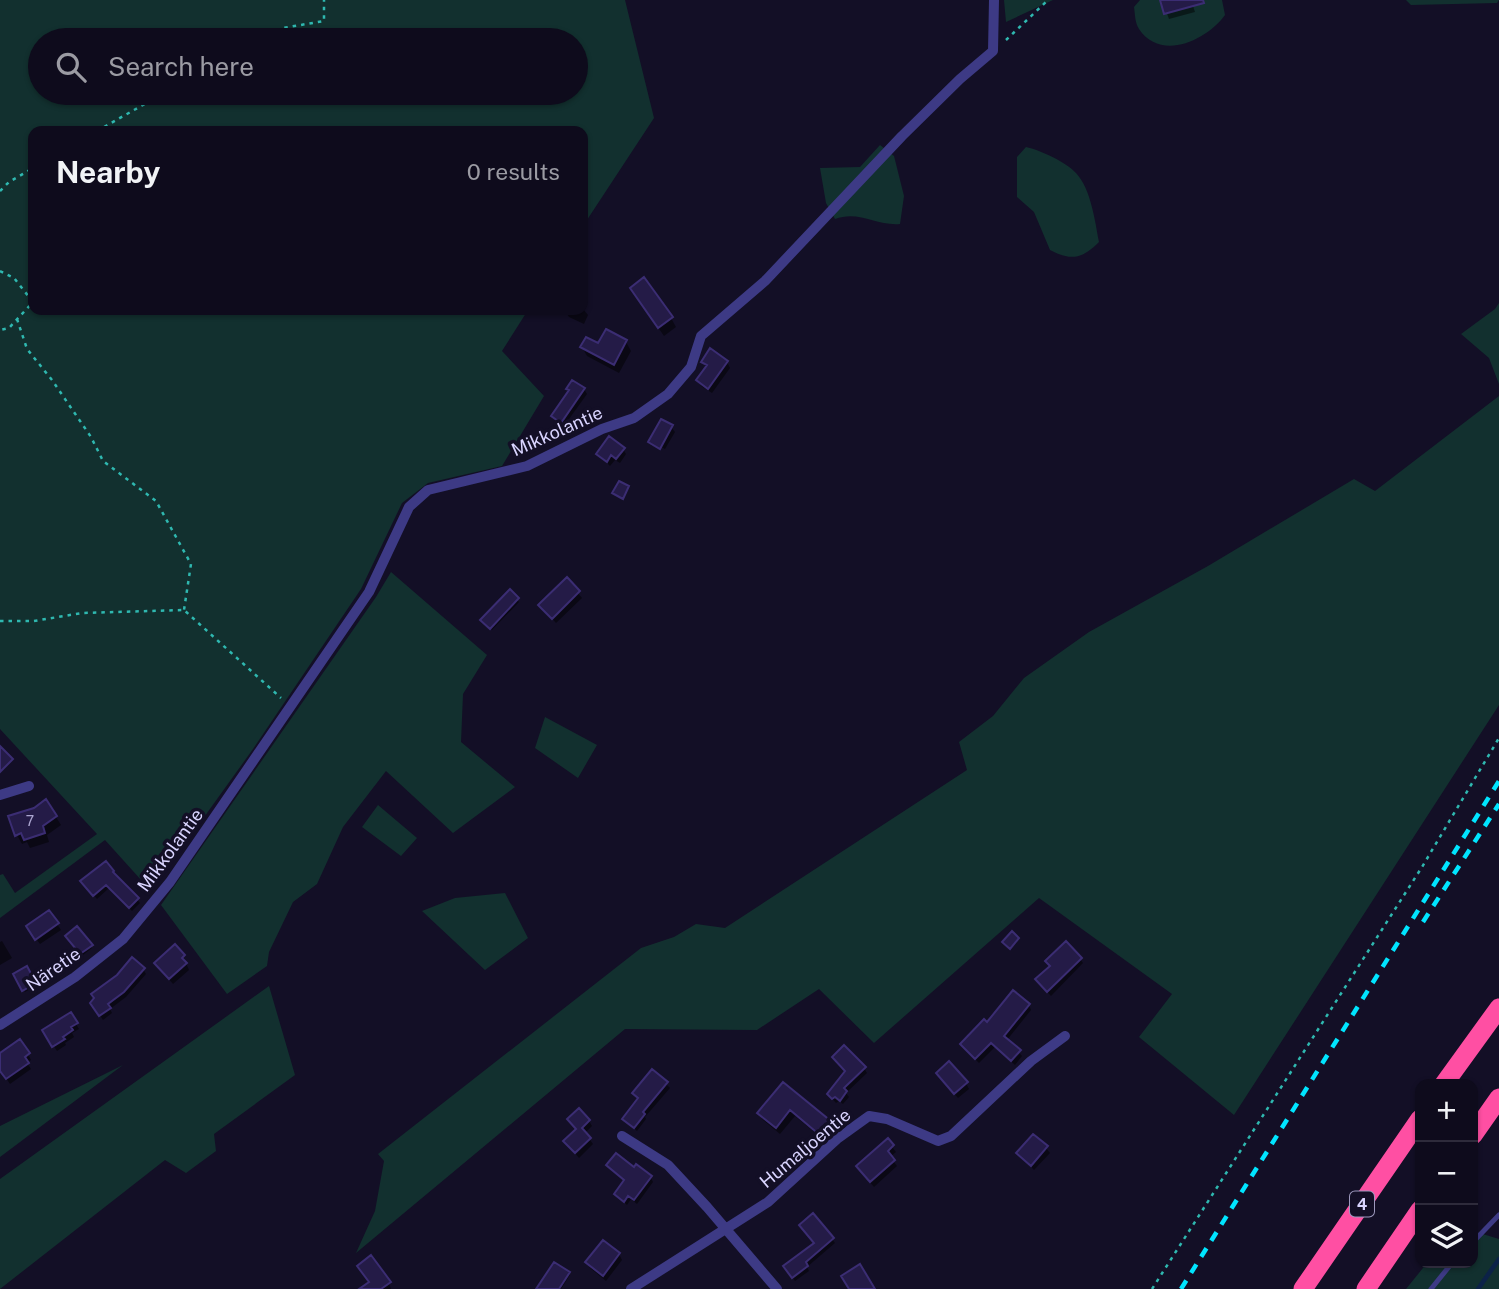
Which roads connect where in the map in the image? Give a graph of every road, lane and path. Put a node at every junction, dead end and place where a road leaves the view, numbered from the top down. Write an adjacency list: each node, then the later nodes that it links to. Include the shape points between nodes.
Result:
1 (324, 0): 4 (path, via 324,21)
2 (993, 0): 5 (street)
3 (1048, 0): 5 (path)
4 (283, 28)
5 (993, 51): 17 (street, Mikkolantie, via 902,136 765,281 701,336 691,367 668,394 634,418 527,466 428,490 409,507 369,592)
6 (143, 105): 7 (path)
7 (106, 126)
8 (28, 171): 9 (path)
9 (0, 191)
10 (0, 271): 11 (path, via 14,278)
11 (28, 296)
12 (28, 307): 13 (path)
13 (17, 319): 14 (path); 15 (path, via 27,349 103,461 156,501 191,564)
14 (0, 330)
15 (184, 610): 16 (path); 17 (path)
16 (0, 621)
17 (291, 707): 21 (street, Mikkolantie, via 170,882)
18 (1499, 738): 37 (path, via 1422,867)
19 (29, 786): 20 (street)
20 (0, 795)
21 (123, 939): 23 (street, Näretie, via 75,977)
22 (1499, 1008): 25 (highway)
23 (0, 1025)
24 (1065, 1036): 32 (street, Humaljoentie, via 1031,1060 951,1136 938,1141 869,1116 768,1202)
25 (1448, 1079)
26 (1499, 1098): 28 (highway)
27 (1415, 1126): 38 (highway, 4)
28 (1478, 1128)
29 (622, 1136): 32 (street, via 668,1165)
30 (1499, 1215): 33 (lane)
31 (1415, 1217): 39 (highway)
32 (725, 1230): 35 (street, Humaljoentie); 36 (street)
33 (1478, 1237)
34 (1448, 1268): 40 (lane)
35 (631, 1289)
36 (777, 1289)
37 (1152, 1289)
38 (1303, 1289)
39 (1366, 1289)
40 (1431, 1289)

